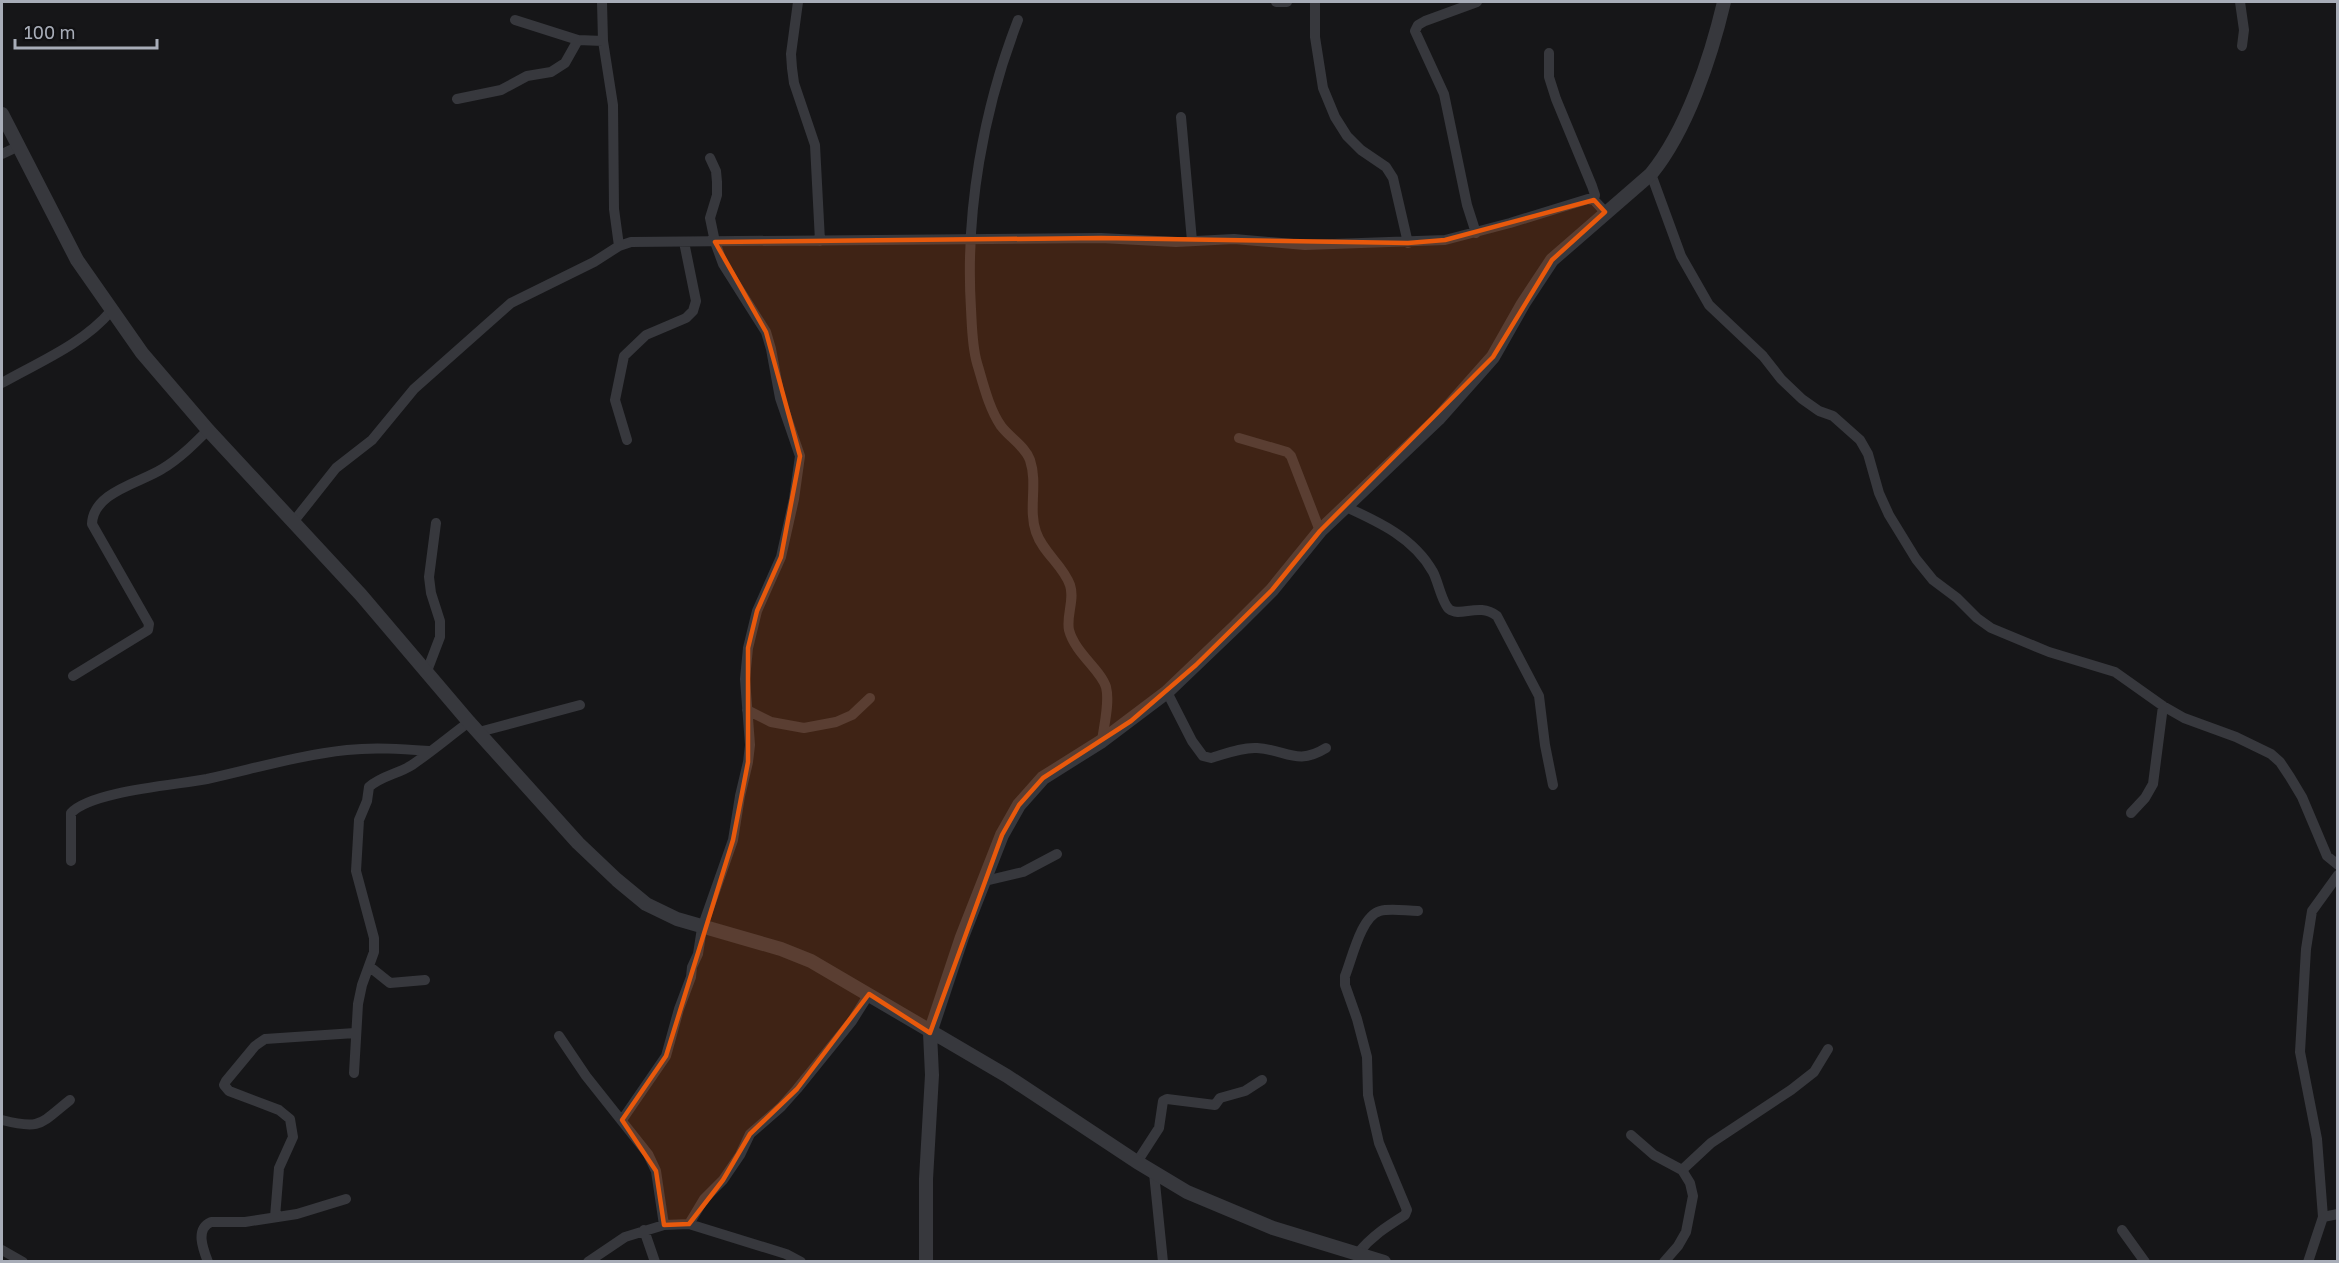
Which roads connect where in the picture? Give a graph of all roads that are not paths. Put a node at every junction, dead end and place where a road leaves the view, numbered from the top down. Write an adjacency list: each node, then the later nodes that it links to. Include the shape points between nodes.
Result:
1 (602, 2): 12 (street)
2 (798, 2): 26 (street, via 792,68 815,145)
3 (1276, 2): 4 (street)
4 (1287, 2)
5 (1315, 2): 30 (street, via 1315,37 1323,88 1347,136 1386,167)
6 (1477, 2): 24 (street, via 1425,21 1415,30 1444,94)
7 (1724, 2): 21 (street, via 1704,70 1685,115 1662,161)
8 (2240, 2): 13 (street)
9 (515, 20): 11 (street)
10 (1018, 20): 25 (street, via 984,137)
11 (578, 40): 12 (street); 15 (street, via 565,63 551,72 527,76 501,90)
12 (603, 41): 31 (street, via 612,105)
13 (2242, 46)
14 (1549, 53): 22 (street, via 1549,77)
15 (457, 99)
16 (2, 114): 18 (street)
17 (1181, 117): 27 (street)
18 (19, 146): 19 (street); 32 (street, via 77,260)
19 (2, 154)
20 (710, 158): 29 (street, via 717,182 710,218)
21 (1651, 174): 23 (street); 46 (street, via 1682,256 1708,305 1802,399 1833,416 1860,440 1889,515 1933,580 1991,628 2049,652 2115,672)
22 (1594, 200): 23 (street); 24 (street, via 1578,201)
23 (1605, 212): 37 (street, via 1552,260 1493,357 1438,419)
24 (1476, 233): 30 (street)
25 (971, 238): 26 (street); 27 (street); 50 (street, via 970,296 976,359 1001,426 1030,459 1035,483 1035,531 1069,584 1069,628 1074,643 1106,686)
26 (820, 241): 29 (street)
27 (1192, 241): 30 (street)
28 (684, 242): 29 (street); 31 (street, via 631,242); 36 (street, via 696,301 686,318 646,335 624,356 615,400)
29 (715, 242): 47 (street, via 729,273 766,332 780,398 800,456 782,557 752,628 745,679)
30 (1408, 243)
31 (619, 246): 38 (street, via 511,303 414,389 372,441 336,468)
32 (111, 311): 33 (street, via 99,326 80,339); 34 (street)
33 (2, 383)
34 (208, 430): 38 (street); 42 (street, via 162,470 111,494 92,517 92,524 149,624 148,630)
35 (1239, 438): 40 (street, via 1291,456)
36 (627, 440)
37 (1346, 507): 40 (street); 53 (street, via 1403,538 1432,570 1448,609 1487,610 1497,616 1539,696)
38 (294, 521): 41 (street)
39 (436, 522): 41 (street, via 429,577 440,637)
40 (1320, 531): 43 (street, via 1272,590)
41 (428, 671): 48 (street)
42 (73, 676)
43 (1167, 692): 50 (street); 51 (street, via 1203,756 1211,758 1258,748 1304,757)
44 (870, 698): 47 (street, via 852,715 804,728 771,722)
45 (580, 705): 49 (street)
46 (2163, 706): 54 (street, via 2153,784); 57 (street, via 2257,747 2280,762 2302,797 2327,856)
47 (747, 710): 61 (street, via 750,745 736,827)
48 (469, 722): 49 (street); 52 (street)
49 (479, 732): 61 (street, via 578,843 617,880 646,904)
50 (1102, 741): 59 (street, via 1043,778 1019,805 1002,835)
51 (1326, 748)
52 (429, 751): 56 (street, via 347,750 76,807 71,813); 62 (street, via 413,765 369,787 359,820 356,871 374,938)
53 (1553, 785)
54 (2131, 813)
55 (1057, 854): 59 (street, via 1013,876)
56 (71, 861)
57 (2337, 865)
58 (2337, 875): 81 (street, via 2312,911 2301,1012 2300,1052 2317,1139)
59 (985, 881): 65 (street)
60 (1418, 911): 87 (street, via 1383,910 1370,916 1345,976 1367,1057 1368,1095 1379,1143 1407,1210 1376,1234)
61 (702, 928): 64 (street, via 811,961); 73 (street, via 698,954 666,1056)
62 (370, 967): 63 (street, via 390,983); 66 (street, via 362,985)
63 (425, 980)
64 (869, 994): 65 (street); 82 (street, via 797,1089 750,1134 740,1155)
65 (930, 1032): 75 (street, via 1007,1076); 93 (street)
66 (355, 1033): 69 (street); 80 (street, via 265,1039 224,1085 229,1091 279,1110 290,1119 292,1137 279,1168)
67 (559, 1036): 73 (street)
68 (1828, 1049): 76 (street, via 1814,1071 1711,1143)
69 (354, 1072)
70 (1262, 1080): 75 (street, via 1245,1091 1220,1098 1215,1105 1167,1099 1159,1128)
71 (70, 1100): 72 (street, via 34,1125)
72 (2, 1119)
73 (622, 1120): 83 (street, via 656,1171)
74 (1631, 1135): 76 (street, via 1654,1155)
75 (1137, 1162): 77 (street)
76 (1682, 1170): 96 (street, via 1693,1196 1691,1213 1686,1232)
77 (1154, 1173): 87 (street, via 1187,1192 1273,1228); 94 (street)
78 (346, 1199): 80 (street)
79 (2337, 1214): 81 (street)
80 (274, 1217): 89 (street, via 206,1224 201,1239)
81 (2323, 1217): 98 (street)
82 (689, 1224): 83 (street); 92 (street)
83 (664, 1225): 84 (street)
84 (644, 1230): 90 (street); 91 (street)
85 (2122, 1230): 97 (street)
86 (2, 1250): 88 (street)
87 (1358, 1258): 95 (street)
88 (23, 1262)
89 (208, 1262)
90 (588, 1262)
91 (655, 1262)
92 (801, 1262)
93 (926, 1262)
94 (1163, 1262)
95 (1384, 1262)
96 (1664, 1262)
97 (2145, 1262)
98 (2308, 1262)

